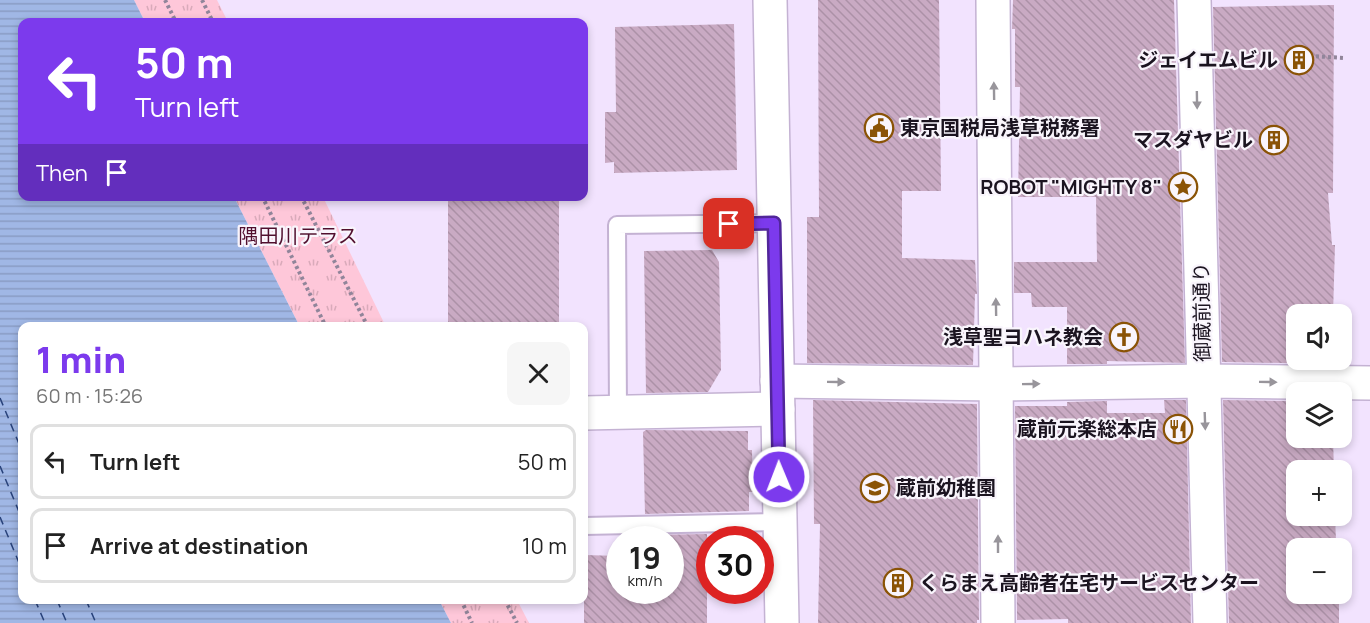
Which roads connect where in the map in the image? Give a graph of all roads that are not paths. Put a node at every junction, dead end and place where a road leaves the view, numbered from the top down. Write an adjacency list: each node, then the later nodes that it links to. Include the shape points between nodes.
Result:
1 (770, 0): 4 (street)
2 (993, 0): 7 (street, one-way to 2)
3 (1194, 0): 5 (street, 御蔵前通り, one-way to 5)
4 (774, 223): 8 (street); 9 (lane, via 617,225)
5 (1204, 381): 6 (street, one-way to 6); 7 (street, one-way to 5); 15 (street, 御蔵前通り, one-way to 15)
6 (1370, 382)
7 (997, 384): 8 (street, one-way to 7); 14 (street, one-way to 7)
8 (777, 395): 9 (street); 11 (street)
9 (618, 412): 10 (street)
10 (588, 413)
11 (780, 522): 12 (lane); 13 (street)
12 (588, 526)
13 (782, 623)
14 (998, 623)
15 (1210, 623)

